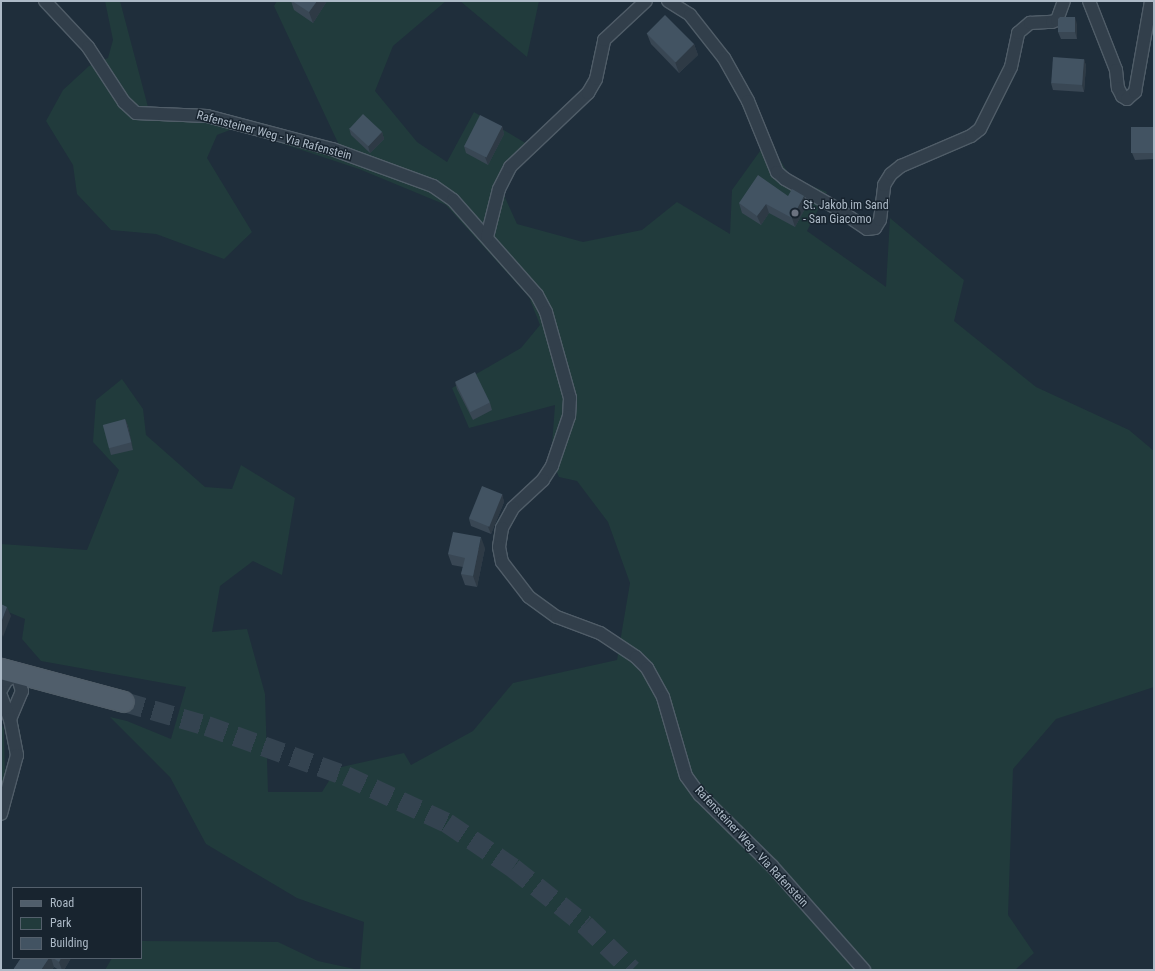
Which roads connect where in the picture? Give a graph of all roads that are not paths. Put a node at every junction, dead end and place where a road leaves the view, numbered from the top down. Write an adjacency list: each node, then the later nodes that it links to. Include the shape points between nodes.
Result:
1 (45, 1): 7 (street, Rafensteiner Weg - Via Rafenstein, via 88,47 124,102 136,113 207,116 354,157 441,191)
2 (646, 1): 7 (street, via 604,40 596,79 588,93 510,167 499,189)
3 (668, 1): 4 (street, via 690,15 724,58 748,101 777,172 867,230 875,228 880,220 884,185 891,174 901,166 971,136 980,129 1011,67 1018,33 1030,23 1057,20)
4 (1064, 1)
5 (1089, 1): 6 (street, via 1116,70 1118,88 1127,99 1135,92)
6 (1151, 1)
7 (487, 237): 14 (street, Rafensteiner Weg - Via Rafenstein, via 537,295 546,312 570,398 566,431 552,466 543,480 513,508 502,528 499,548 502,562 529,597 557,617 600,633 636,657 647,668 663,697 686,776 700,795 772,866)
8 (13, 678): 9 (street, via 6,681); 11 (main road, via 47,682); 12 (street)
9 (1, 690)
10 (1, 696): 12 (street)
11 (124, 702)
12 (10, 719): 13 (street, via 17,755)
13 (1, 814)
14 (864, 970)

